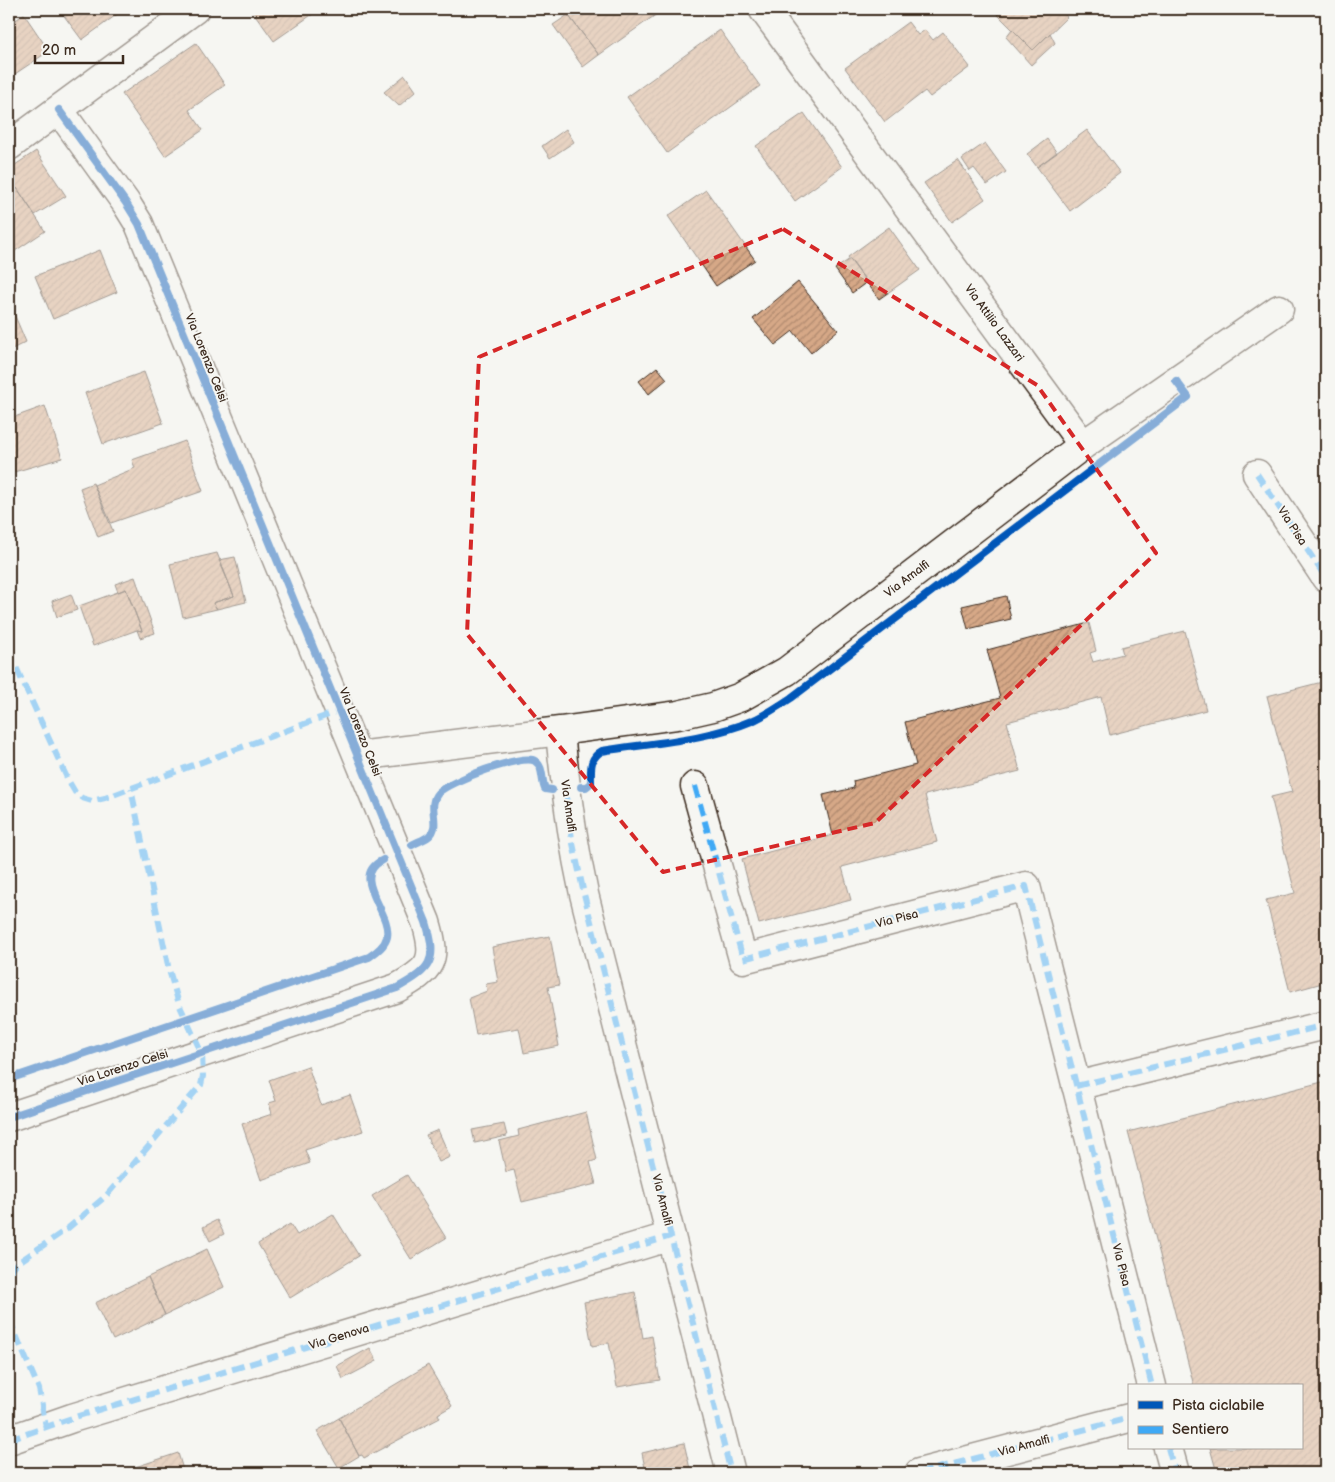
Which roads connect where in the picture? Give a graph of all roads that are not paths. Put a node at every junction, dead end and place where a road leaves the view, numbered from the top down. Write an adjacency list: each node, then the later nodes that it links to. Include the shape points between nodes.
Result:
1 (195, 9): 3 (street)
2 (763, 9): 6 (street, Via Attilio Lazzari)
3 (59, 110): 4 (street); 10 (street, Via Lorenzo Celsi, via 139,224)
4 (9, 146)
5 (1279, 309): 6 (street)
6 (1084, 445): 9 (street, Via Amalfi, via 787,671 741,698 678,714)
7 (1257, 474): 8 (street, Via Pisa)
8 (1326, 578)
9 (560, 731): 10 (street); 15 (street, Via Amalfi, via 572,839)
10 (358, 756): 14 (street, Via Lorenzo Celsi, via 432,942 432,958 419,975 397,988)
11 (696, 786): 13 (street, Via Pisa, via 743,959 1026,886)
12 (1326, 1025): 13 (street)
13 (1076, 1086): 16 (street, Via Pisa)
14 (9, 1117)
15 (670, 1236): 18 (street, Via Genova); 20 (street, Via Amalfi)
16 (1151, 1384)
17 (1128, 1418): 21 (street, Via Amalfi)
18 (9, 1440)
19 (1169, 1450): 22 (street)
20 (731, 1473)
21 (919, 1473)
22 (1175, 1473)

